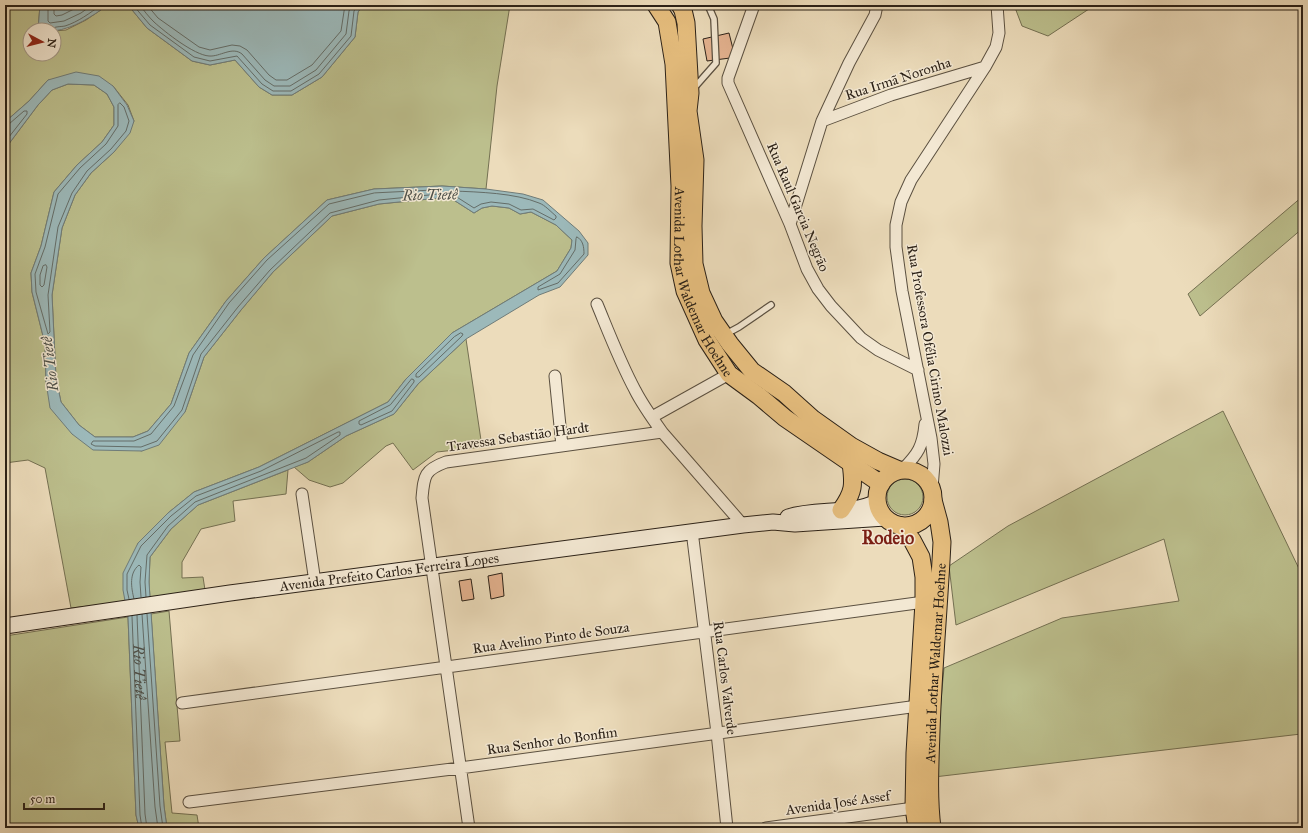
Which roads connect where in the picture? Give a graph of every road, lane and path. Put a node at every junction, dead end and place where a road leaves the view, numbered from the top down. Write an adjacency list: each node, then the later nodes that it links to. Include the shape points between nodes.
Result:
1 (656, 5): 17 (main road, Avenida Lothar Waldemar Hoehne, via 667,22 674,64 680,186 679,263 685,291 707,340)
2 (680, 5): 8 (main road, Avenida Lothar Waldemar Hoehne)
3 (691, 5): 8 (street)
4 (708, 5): 10 (lane, via 714,19 716,63)
5 (754, 5): 12 (street, Rua Raul Garcia Negrão, via 728,83)
6 (877, 5): 11 (street, via 875,15)
7 (997, 5): 9 (street, Rua Professora Ofélia Cirino Malozzi, via 999,39)
8 (686, 23): 10 (main road, Avenida Lothar Waldemar Hoehne)
9 (985, 66): 11 (street, Rua Irmã Noronha, via 891,95); 16 (street, Rua Professora Ofélia Cirino Malozzi, via 911,180 901,202 896,225 896,247)
10 (690, 93): 15 (main road, Avenida Lothar Waldemar Hoehne, via 688,111 695,160 694,264 701,293 714,321)
11 (822, 121): 12 (street)
12 (790, 224): 16 (street, Rua Raul Garcia Negrão, via 807,269 831,306 861,338 878,350)
13 (597, 304): 20 (street, via 635,391)
14 (771, 305): 15 (lane)
15 (725, 335): 24 (main road, Avenida Lothar Waldemar Hoehne, via 752,371 784,393 813,419 851,446)
16 (918, 370): 19 (street, Rua Professora Ofélia Cirino Malozzi)
17 (729, 374): 20 (street); 23 (main road, Avenida Lothar Waldemar Hoehne, via 785,418)
18 (555, 376): 22 (street)
19 (926, 411): 24 (street, via 922,446); 27 (street, Rua Professora Ofélia Cirino Malozzi, via 934,464)
20 (652, 417): 21 (street)
21 (662, 432): 22 (street, Travessa Sebastião Hardt); 32 (street)
22 (562, 446): 35 (street, Travessa Sebastião Hardt, via 446,462 434,466 427,474 422,498)
23 (851, 463): 25 (main road, Avenida Lothar Waldemar Hoehne); 29 (main road, via 853,487 849,499)
24 (901, 470): 25 (main road, via 888,475); 27 (main road, via 912,470 921,474 928,480)
25 (880, 484): 28 (main road)
26 (302, 494): 36 (street)
27 (933, 494): 33 (main road, via 931,509 926,517 919,523); 51 (main road, Avenida Lothar Waldemar Hoehne, via 942,542 930,758)
28 (877, 502): 29 (main road, Avenida Prefeito Carlos Ferreira Lopes, via 856,509); 30 (main road)
29 (841, 510): 31 (main road, Avenida Prefeito Carlos Ferreira Lopes, via 812,511)
30 (885, 518): 31 (main road, Avenida Prefeito Carlos Ferreira Lopes, via 795,524); 33 (main road)
31 (773, 522): 32 (main road, Avenida Prefeito Carlos Ferreira Lopes)
32 (742, 525): 34 (main road, Avenida Prefeito Carlos Ferreira Lopes)
33 (901, 526): 37 (main road, Avenida Lothar Waldemar Hoehne, via 922,556)
34 (692, 531): 35 (main road, Avenida Prefeito Carlos Ferreira Lopes); 39 (street, Rua Carlos Valverde)
35 (430, 566): 36 (main road, Avenida Prefeito Carlos Ferreira Lopes); 40 (street, Travessa Sebastião Hardt)
36 (315, 582): 38 (main road, Avenida Prefeito Carlos Ferreira Lopes)
37 (924, 602): 39 (street, Rua Avelino Pinto de Souza); 42 (main road, Avenida Lothar Waldemar Hoehne)
38 (5, 626)
39 (704, 633): 40 (street, Rua Avelino Pinto de Souza); 43 (street, Rua Carlos Valverde)
40 (445, 667): 41 (street, Rua Avelino Pinto de Souza); 44 (street, Travessa Sebastião Hardt)
41 (182, 703)
42 (918, 706): 43 (street, Rua Senhor do Bonfim); 46 (main road, Avenida Lothar Waldemar Hoehne)
43 (717, 734): 44 (street, Rua Senhor do Bonfim); 48 (street, Rua Carlos Valverde)
44 (460, 768): 45 (street, Rua Senhor do Bonfim); 47 (street, Travessa Sebastião Hardt)
45 (189, 802)
46 (914, 808): 49 (street, Avenida José Assef); 50 (main road, Avenida Lothar Waldemar Hoehne)
47 (469, 828)
48 (727, 828)
49 (766, 828)
50 (917, 828)
51 (932, 828)

